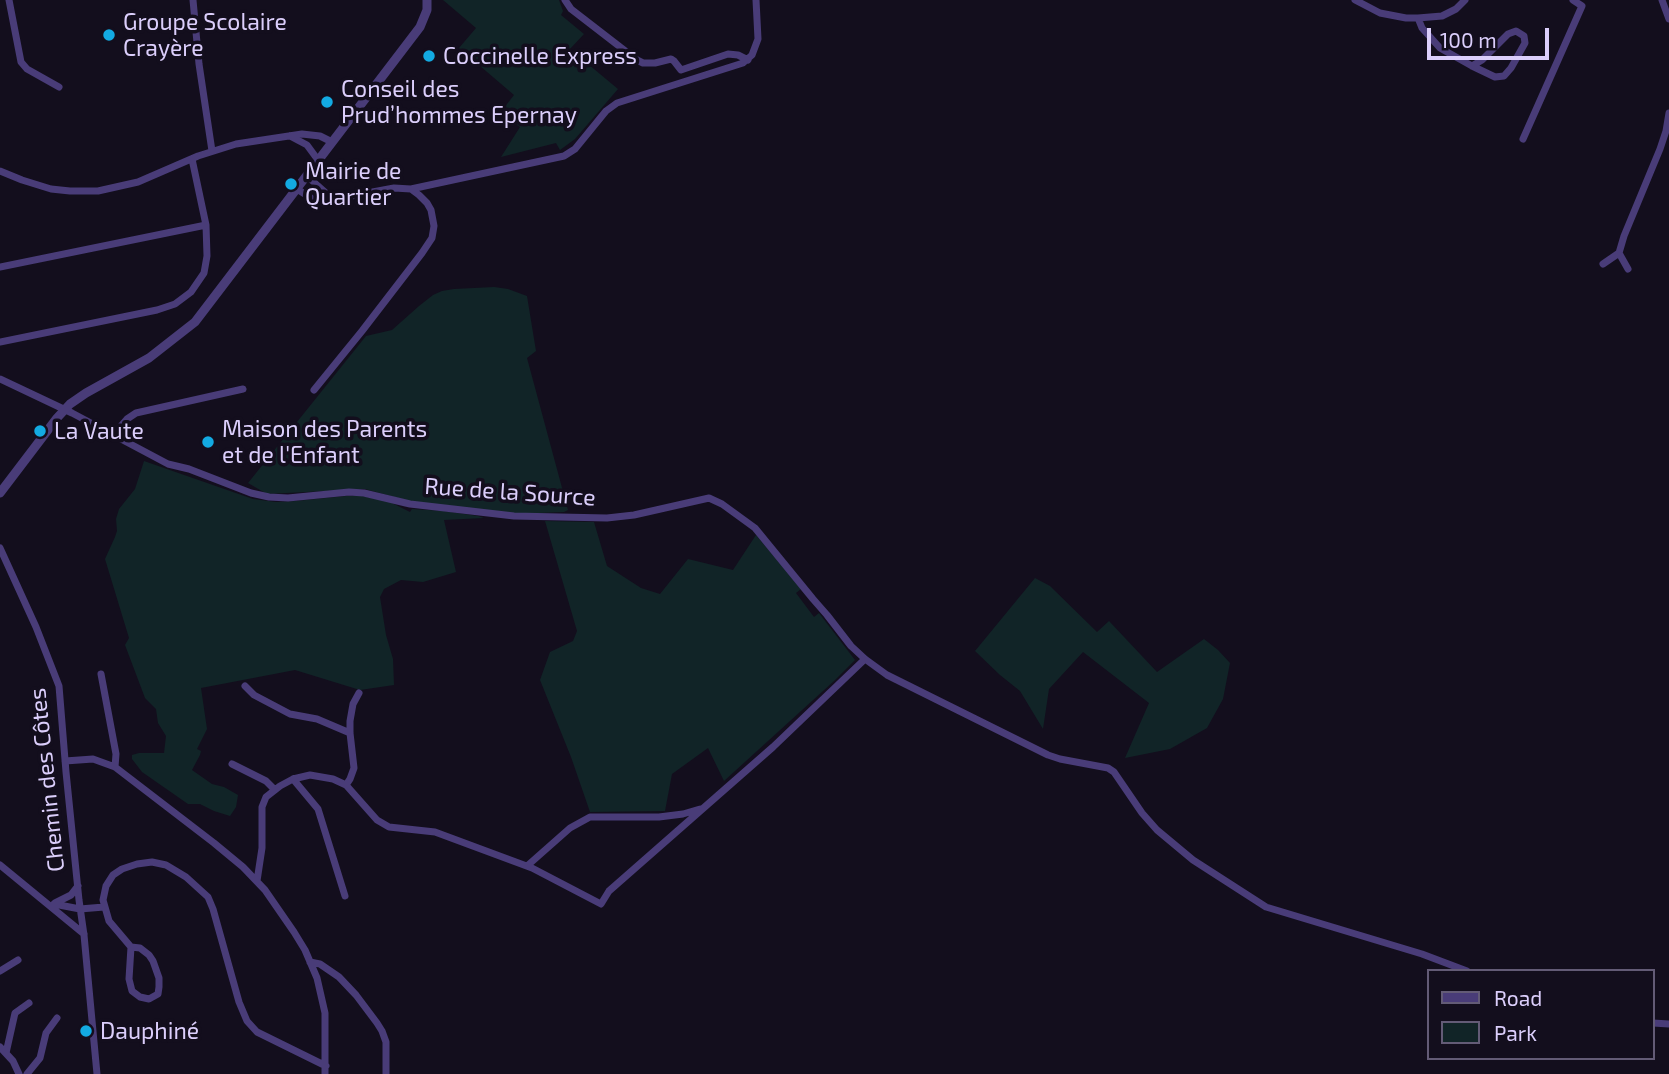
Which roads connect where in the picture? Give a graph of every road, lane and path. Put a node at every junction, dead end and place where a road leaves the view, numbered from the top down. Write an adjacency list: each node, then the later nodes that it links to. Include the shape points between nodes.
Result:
1 (9, 0): 15 (street, via 21,62)
2 (192, 0): 20 (street)
3 (427, 0): 19 (street, via 420,27)
4 (565, 0): 13 (street, via 643,63 671,60 681,70 729,54)
5 (756, 0): 13 (street, via 758,39)
6 (1355, 0): 10 (street)
7 (1465, 0): 11 (street, via 1442,16)
8 (1573, 0): 18 (street, via 1582,6)
9 (1662, 0): 12 (street)
10 (1372, 4): 11 (street, via 1390,15)
11 (1418, 18): 14 (street, via 1440,48)
12 (1669, 19)
13 (748, 60): 26 (street, via 617,103 564,156)
14 (1472, 66): 14 (street, via 1495,77 1504,76 1525,43 1524,36 1516,31 1508,34)
15 (59, 87)
16 (1669, 113): 29 (street, via 1660,149)
17 (290, 136): 19 (street, via 312,134); 20 (street); 22 (street, via 307,145)
18 (1523, 139)
19 (332, 142): 22 (street)
20 (212, 151): 21 (street)
21 (192, 159): 23 (street, via 98,191 51,188); 28 (street)
22 (318, 160): 24 (street)
23 (0, 171)
24 (307, 176): 25 (street); 27 (street)
25 (297, 189): 27 (street, via 314,200); 37 (street, via 195,322 149,358)
26 (411, 190): 27 (street, via 394,188); 36 (street, via 431,210 432,238)
27 (335, 199)
28 (206, 225): 31 (street); 33 (street, via 204,273 175,304)
29 (1619, 253): 30 (street); 32 (street)
30 (1603, 264)
31 (0, 267)
32 (1628, 269)
33 (0, 342)
34 (0, 380): 37 (street, Rue de la Source)
35 (243, 389): 38 (street, via 136,413)
36 (314, 390)
37 (64, 409): 38 (street, Rue de la Source); 39 (street)
38 (114, 434): 41 (street, Rue de la Source, via 168,464 269,497 349,492 514,516 607,518 709,498 755,528)
39 (0, 493)
40 (0, 548): 46 (street, Chemin des Côtes, via 59,687)
41 (865, 659): 52 (street); 67 (street, Rue de la Source, via 1029,747 1114,772 1157,830 1193,860 1266,907)
42 (101, 674): 48 (street)
43 (245, 686): 45 (street, via 281,710)
44 (359, 693): 45 (street, via 352,708)
45 (350, 733): 50 (street, via 354,768)
46 (65, 761): 48 (street, via 93,759); 56 (street, Chemin des Côtes)
47 (232, 764): 51 (street)
48 (115, 767): 55 (street)
49 (293, 779): 50 (street, via 319,776); 51 (street); 57 (street, via 318,809)
50 (346, 785): 54 (street, via 389,827 435,832)
51 (274, 789): 55 (street, via 262,807)
52 (702, 808): 54 (street, via 659,817 590,817 570,828); 54 (street, via 609,891 601,904)
53 (0, 865): 58 (street)
54 (527, 866)
55 (257, 881): 66 (street)
56 (78, 886): 59 (street); 61 (street, Chemin des Côtes)
57 (345, 895)
58 (41, 900): 59 (street); 62 (street)
59 (54, 904): 61 (street)
60 (104, 907): 61 (street); 64 (street, via 109,922); 72 (street, via 106,886 122,869 152,862 166,864 186,877 208,897 247,1021 257,1032)
61 (81, 911): 62 (street); 63 (street, Chemin des Côtes)
62 (66, 920): 63 (street)
63 (85, 935): 75 (street, Chemin des Côtes)
64 (131, 947): 64 (street, via 132,991 149,999 158,994 159,986 153,961 140,948)
65 (18, 960): 68 (street)
66 (310, 962): 72 (street, via 325,1013); 76 (street, via 339,977 377,1023 386,1042)
67 (1462, 969)
68 (0, 971)
69 (29, 1003): 71 (street, via 15,1013)
70 (57, 1018): 74 (street, via 46,1033 40,1058)
71 (3, 1050): 73 (street)
72 (325, 1070)
73 (19, 1074)
74 (27, 1074)
75 (97, 1074)
76 (386, 1074)

